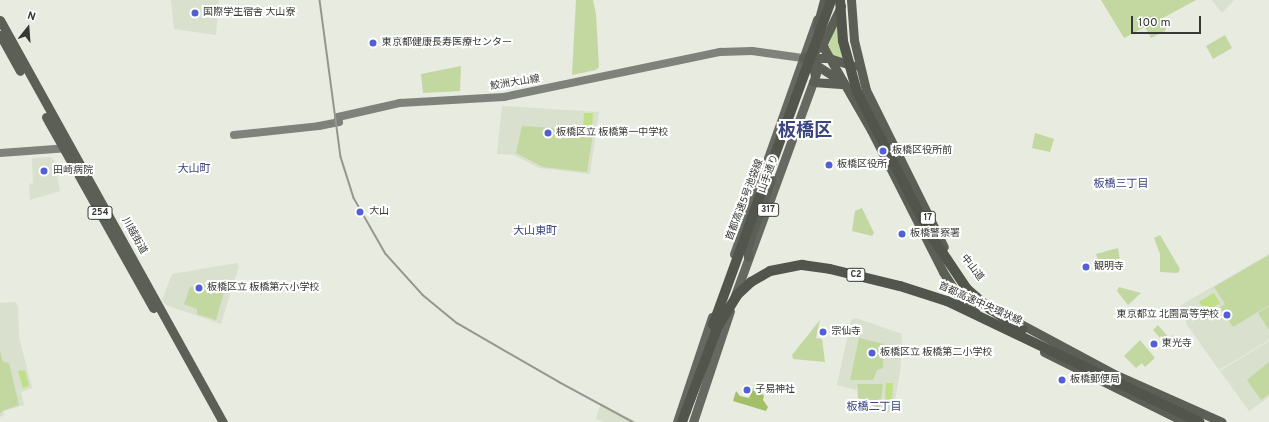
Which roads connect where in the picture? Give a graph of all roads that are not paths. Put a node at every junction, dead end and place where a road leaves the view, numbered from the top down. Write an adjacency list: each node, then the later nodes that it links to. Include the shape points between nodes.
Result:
1 (824, 0): 5 (highway, 17)
2 (830, 0): 19 (highway, 首都高速5号池袋線, bridge, via 731,269)
3 (851, 0): 10 (highway, 中山道 / 17, via 854,40)
4 (843, 1): 8 (main road, 山手通り / 317); 18 (highway, bridge, via 847,40 859,82 932,234 953,268 966,286 991,309)
5 (818, 17): 8 (highway, 17, via 817,26); 9 (main road, 山手通り / 317)
6 (0, 20): 14 (highway, 川越街道 / 254)
7 (0, 35): 14 (highway, 川越街道 / 254)
8 (823, 55): 9 (highway); 9 (highway, via 813,52); 10 (highway); 11 (main road, 山手通り / 317); 12 (highway, 17)
9 (803, 58): 11 (highway, via 813,66); 13 (main road, 鮫洲大山線, via 752,51 725,51 504,97 400,103 338,117 339,122 319,126); 19 (main road, 山手通り / 317)
10 (860, 68): 23 (highway, 中山道 / 17, via 866,90 933,228 956,268 983,298 1001,313 1099,366)
11 (814, 79): 12 (highway); 17 (main road, 山手通り / 317, via 753,253)
12 (844, 84): 20 (highway, 17, via 943,272 966,304 991,325)
13 (234, 135)
14 (67, 148): 15 (main road); 21 (highway, 川越街道 / 254); 22 (highway, 川越街道 / 254)
15 (0, 153)
16 (775, 168): 17 (highway, via 747,248)
17 (748, 257): 19 (main road, 山手通り / 317)
18 (1092, 369): 19 (highway, 首都高速中央環状線 / C2, bridge, via 978,314 924,293 830,269 792,266 759,276 733,300 716,330); 20 (highway, 首都高速中央環状線 / C2, bridge)
19 (686, 418)
20 (1195, 421)
21 (217, 422)
22 (223, 422)
23 (1222, 422)

